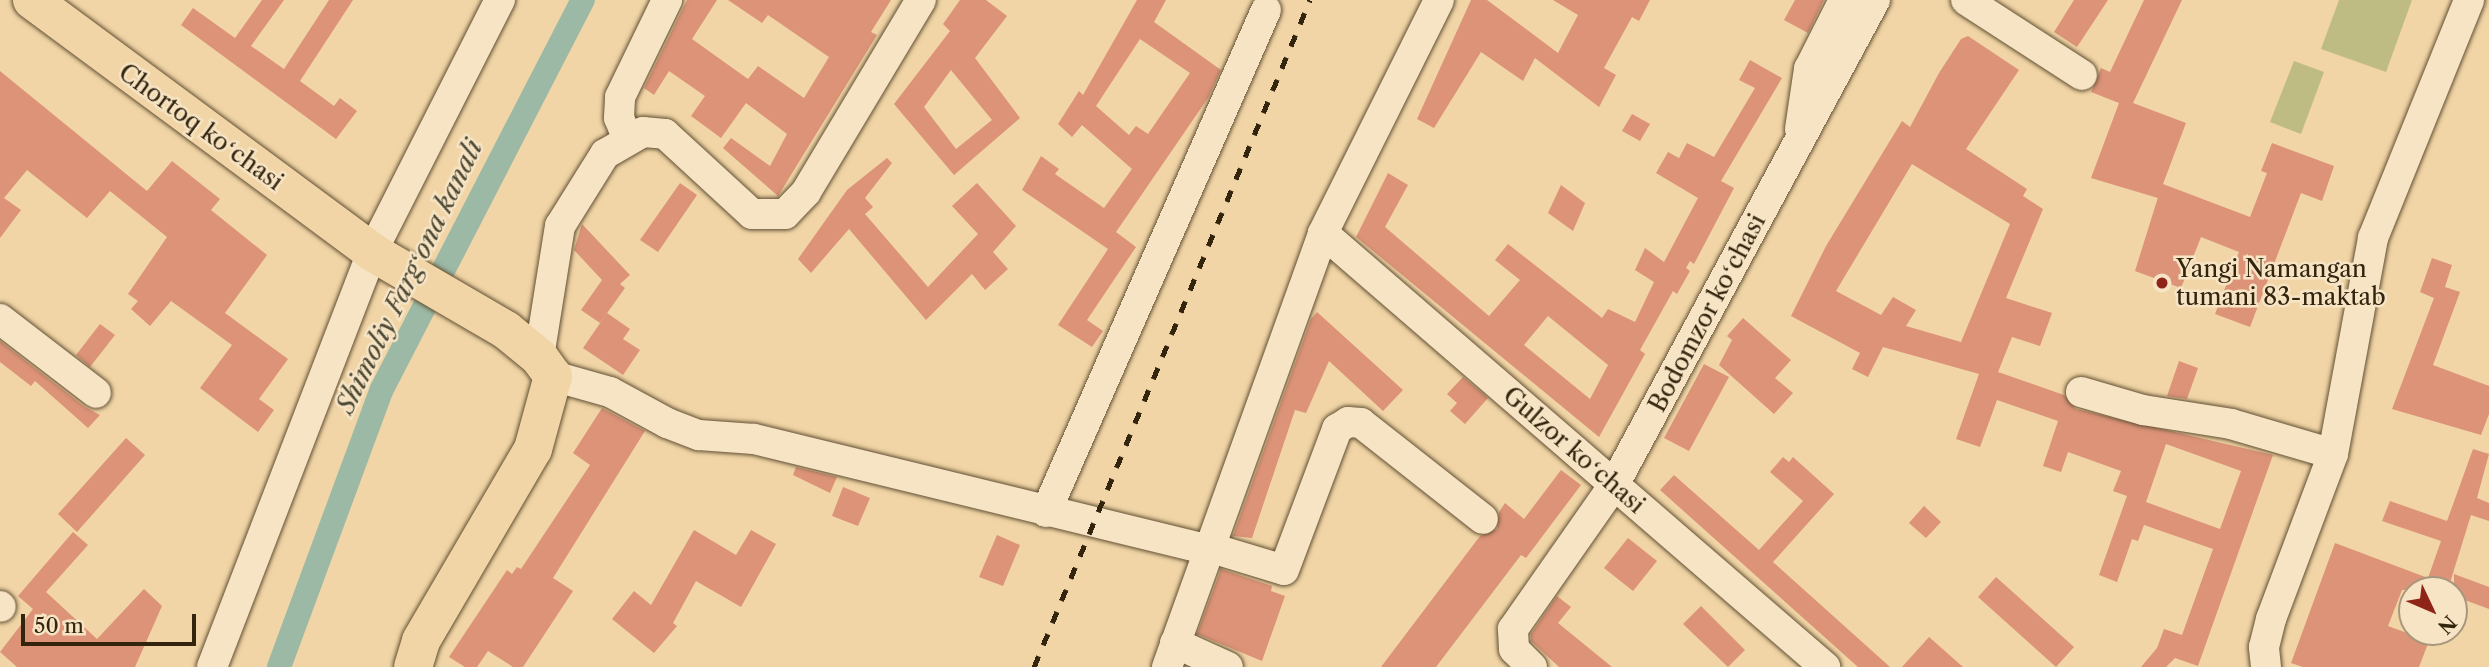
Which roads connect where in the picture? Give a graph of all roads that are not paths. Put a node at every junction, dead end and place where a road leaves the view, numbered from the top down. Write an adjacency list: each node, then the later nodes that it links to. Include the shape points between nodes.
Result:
1 (32, 0): 15 (main road, Chortoq koʻchasi)
2 (500, 0): 15 (street)
3 (667, 0): 12 (street, via 620,97 619,118)
4 (922, 0): 12 (street, via 806,192 786,214 752,214 665,134 643,132)
5 (1439, 0): 14 (street)
6 (1844, 0): 13 (street, Bodomzor koʻchasi, via 1809,69 1801,100)
7 (1875, 0): 13 (street, Bodomzor koʻchasi)
8 (1966, 0): 11 (street)
9 (2469, 0): 20 (street, via 2373,238)
10 (1266, 10): 22 (street)
11 (2082, 75)
12 (628, 140): 17 (street, via 605,154 560,226)
13 (1800, 140): 21 (street, Bodomzor koʻchasi)
14 (1323, 233): 21 (street, Gulzor koʻchasi); 24 (street)
15 (372, 253): 17 (main road, Chortoq koʻchasi, via 506,330); 26 (street)
16 (0, 319): 19 (street)
17 (546, 366): 22 (street, via 699,435 754,439); 27 (main road, via 533,449 421,641)
18 (2081, 392): 20 (street, via 2143,410 2231,424)
19 (96, 393)
20 (2333, 454): 31 (street, via 2270,619 2264,648)
21 (1614, 485): 29 (street, Bodomzor koʻchasi, via 1513,629 1514,649); 30 (street, Gulzor koʻchasi)
22 (1046, 512): 24 (street)
23 (1483, 519): 24 (street, via 1361,423 1348,422 1337,429 1284,570)
24 (1208, 548): 25 (street)
25 (1171, 655): 28 (street)
26 (212, 667)
27 (413, 667)
28 (1228, 667)
29 (1532, 667)
30 (1825, 667)
31 (2266, 667)

